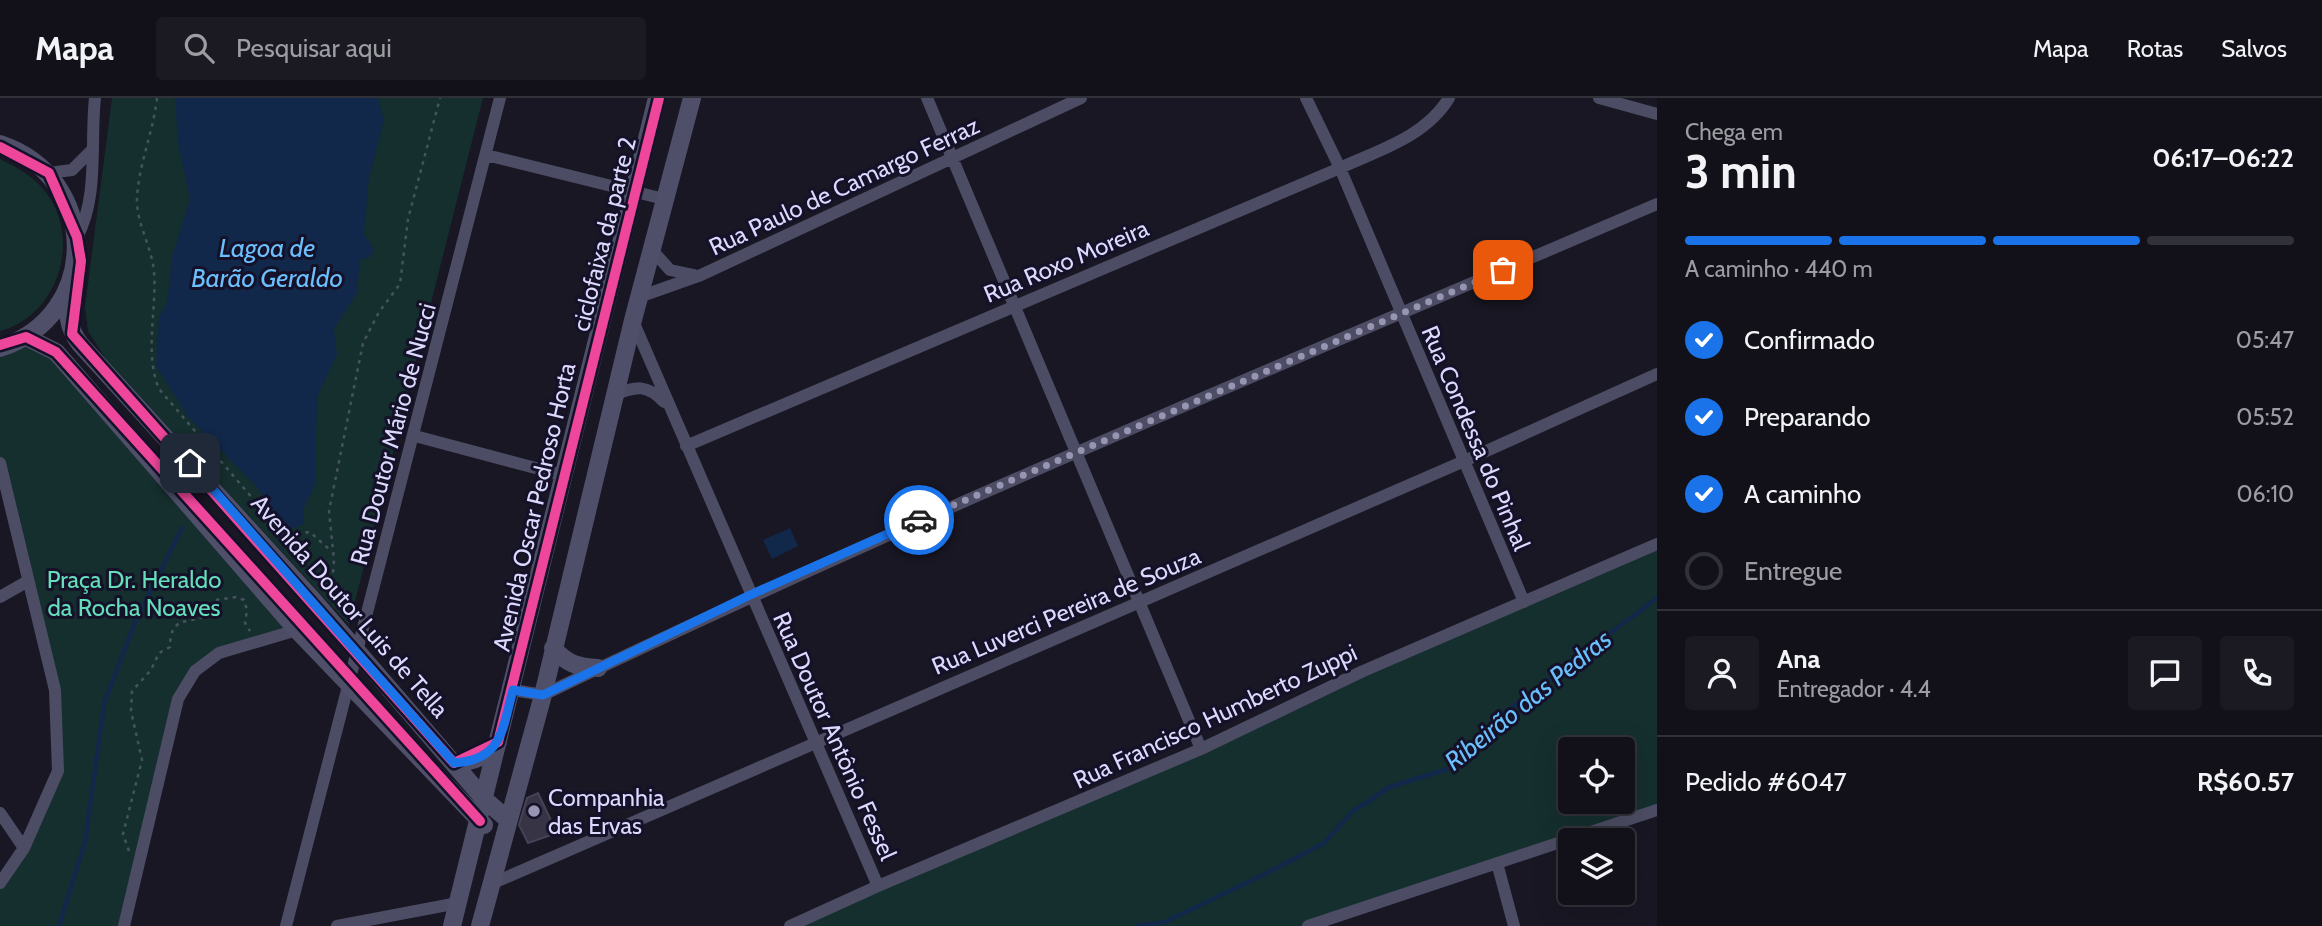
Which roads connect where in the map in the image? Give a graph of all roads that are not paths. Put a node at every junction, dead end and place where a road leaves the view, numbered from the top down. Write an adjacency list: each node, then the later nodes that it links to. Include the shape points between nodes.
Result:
1 (95, 98): 13 (street)
2 (500, 98): 14 (street, Rua Doutor Mário de Nucci)
3 (657, 98): 18 (main road, Avenida Oscar Pedroso Horta)
4 (692, 98): 19 (main road, Avenida Oscar Pedroso Horta)
5 (927, 98): 15 (street)
6 (1081, 98): 15 (street, Rua Paulo de Camargo Ferraz)
7 (1306, 98): 16 (street, Rua Condessa do Pinhal)
8 (1449, 98): 16 (street, Rua Roxo Moreira, via 1418,132)
9 (1599, 98): 10 (street)
10 (1617, 101): 11 (street)
11 (1657, 114)
12 (0, 144): 17 (main road, via 21,151)
13 (91, 151): 17 (street, via 72,170); 21 (street, via 90,201)
14 (486, 155): 18 (street); 34 (street, Rua Doutor Mário de Nucci)
15 (954, 159): 23 (street, Rua Paulo de Camargo Ferraz); 26 (street)
16 (1340, 168): 26 (street, Rua Roxo Moreira); 27 (street, Rua Condessa do Pinhal)
17 (49, 173): 21 (main road, via 68,203)
18 (632, 190): 19 (street); 39 (main road, Avenida Oscar Pedroso Horta)
19 (664, 199): 22 (main road, Avenida Oscar Pedroso Horta)
20 (1657, 204): 27 (street)
21 (77, 237): 24 (main road, via 76,264)
22 (651, 249): 23 (street, Rua Paulo de Camargo Ferraz, via 670,270); 25 (main road, Avenida Oscar Pedroso Horta)
23 (701, 275): 25 (street, Rua Paulo de Camargo Ferraz)
24 (68, 290): 29 (main road, via 50,317); 48 (main road, Avenida Doutor Luis de Tella, via 66,314 80,344)
25 (639, 297): 28 (main road, Avenida Oscar Pedroso Horta)
26 (1013, 306): 35 (street, Rua Roxo Moreira); 36 (street)
27 (1401, 313): 36 (street); 37 (street, Rua Condessa do Pinhal)
28 (633, 320): 32 (main road, Avenida Oscar Pedroso Horta); 33 (street, Rua Doutor Antônio Fessel)
29 (26, 337): 30 (main road); 46 (main road, Avenida Doutor Luis de Tella, via 55,352)
30 (0, 348)
31 (1657, 374): 37 (street, Rua Luverci Pereira de Souza)
32 (614, 395): 33 (street, Rua Doutor Antônio Fessel, via 643,387); 47 (main road, Avenida Oscar Pedroso Horta)
33 (672, 410): 35 (street, Rua Doutor Antônio Fessel)
34 (415, 436): 39 (street); 48 (street, Rua Doutor Mário de Nucci)
35 (686, 446): 42 (street, Rua Doutor Antônio Fessel)
36 (1075, 452): 42 (street); 44 (street)
37 (1462, 462): 44 (street, Rua Luverci Pereira de Souza); 45 (street, Rua Condessa do Pinhal)
38 (0, 463): 41 (street)
39 (562, 475): 51 (main road, Avenida Oscar Pedroso Horta)
40 (1657, 544): 45 (street, Rua Francisco Humberto Zuppi)
41 (28, 581): 43 (street); 63 (street, via 55,690 58,771)
42 (750, 595): 49 (street); 53 (street, Rua Doutor Antônio Fessel)
43 (0, 597)
44 (1138, 603): 53 (street, Rua Luverci Pereira de Souza); 55 (street)
45 (1524, 603): 55 (street, Rua Francisco Humberto Zuppi, via 1361,672)
46 (298, 630): 50 (main road, Avenida Doutor Luis de Tella); 69 (street, via 219,653 195,671 178,699)
47 (554, 648): 49 (main road, via 575,667); 52 (main road, Avenida Oscar Pedroso Horta)
48 (358, 652): 50 (street, Rua Doutor Mário de Nucci); 56 (main road, Avenida Doutor Luis de Tella)
49 (598, 668): 52 (street)
50 (349, 685): 61 (main road, Avenida Doutor Luis de Tella); 70 (street, Rua Doutor Mário de Nucci)
51 (513, 690): 52 (street); 54 (main road, Avenida Oscar Pedroso Horta)
52 (543, 695): 60 (main road, Avenida Oscar Pedroso Horta)
53 (817, 741): 66 (street, Rua Luverci Pereira de Souza); 67 (street, Rua Doutor Antônio Fessel)
54 (498, 742): 56 (main road, via 477,760); 57 (main road, Avenida Oscar Pedroso Horta)
55 (1202, 749): 67 (street, Rua Francisco Humberto Zuppi)
56 (454, 763): 57 (main road, Avenida Doutor Luis de Tella)
57 (484, 799): 60 (main road, Avenida Doutor Luis de Tella); 61 (main road, Avenida Oscar Pedroso Horta)
58 (1657, 810): 64 (street)
59 (0, 813): 63 (street)
60 (508, 819): 62 (main road, Avenida Oscar Pedroso Horta)
61 (480, 821): 62 (main road, Avenida Doutor Luis de Tella); 68 (main road, Avenida Oscar Pedroso Horta)
62 (501, 840): 66 (main road, Avenida Oscar Pedroso Horta)
63 (24, 848): 65 (street)
64 (1497, 863): 75 (street); 76 (street)
65 (0, 883)
66 (491, 884): 73 (main road, Avenida Oscar Pedroso Horta)
67 (878, 886): 74 (street, Rua Francisco Humberto Zuppi)
68 (458, 903): 71 (street); 72 (main road, Avenida Oscar Pedroso Horta)
69 (124, 926)
70 (286, 926)
71 (337, 926)
72 (452, 926)
73 (480, 926)
74 (790, 926)
75 (1308, 926)
76 (1514, 926)

